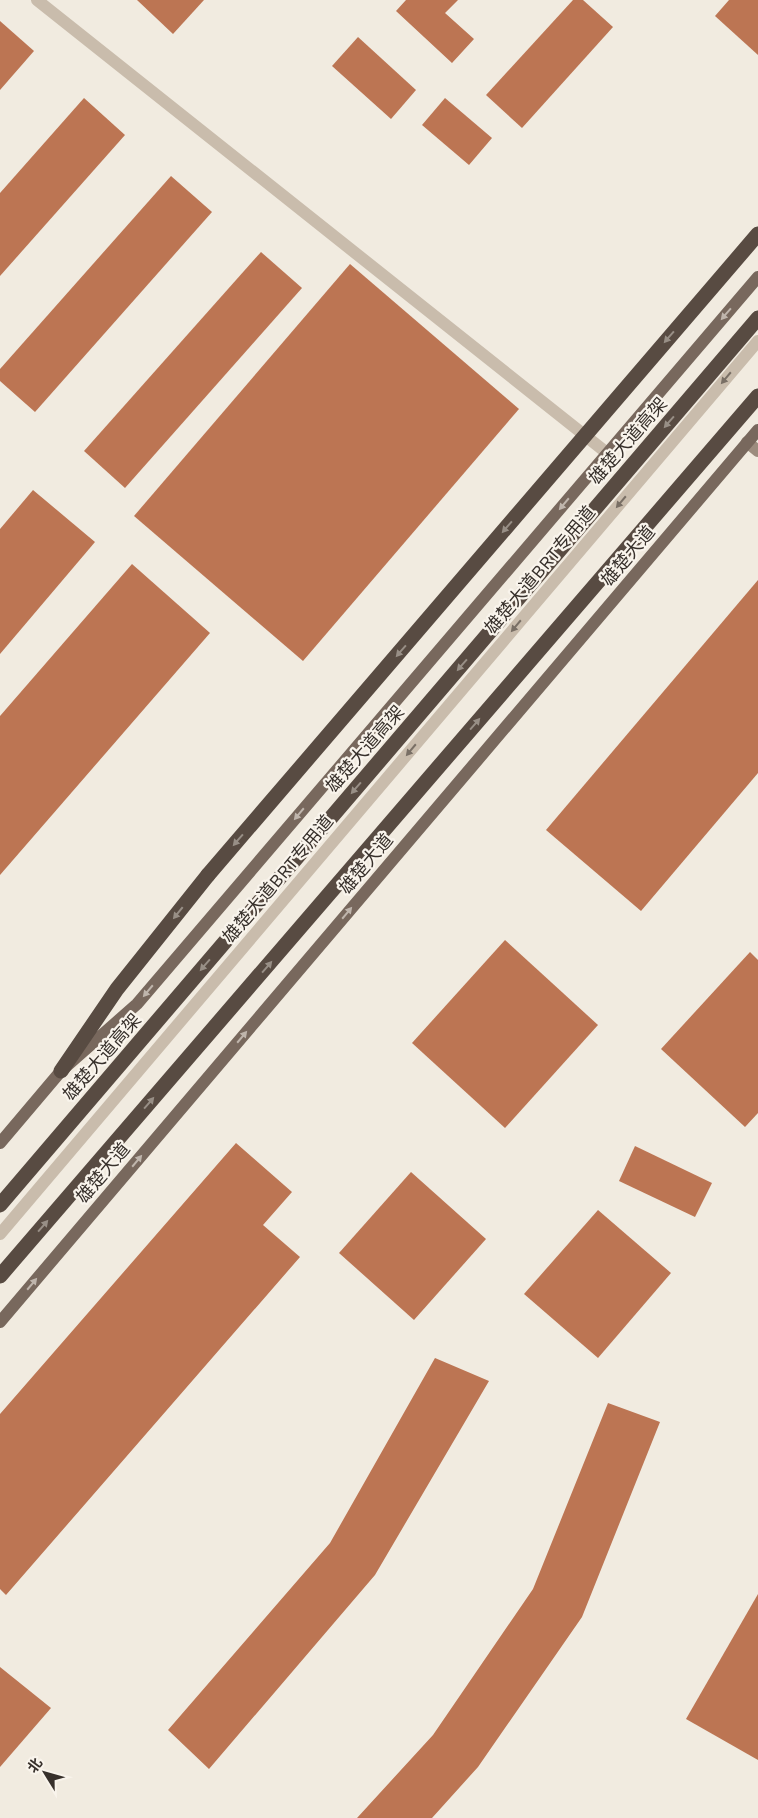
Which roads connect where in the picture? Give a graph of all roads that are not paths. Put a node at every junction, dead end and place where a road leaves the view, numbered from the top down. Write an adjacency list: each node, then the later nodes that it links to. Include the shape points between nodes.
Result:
1 (37, 0): 10 (street)
2 (758, 234): 11 (highway, one-way to 11, bridge, via 208,875 117,989)
3 (758, 277): 10 (main road, one-way to 10)
4 (758, 318): 13 (highway, 雄楚大道高架, one-way to 13)
5 (758, 341): 14 (street, 雄楚大道BRT专用道, one-way to 14)
6 (758, 396): 15 (highway, one-way to 6)
7 (758, 430): 8 (main road, 雄楚大道)
8 (748, 442): 9 (main road); 16 (main road, 雄楚大道, one-way to 8)
9 (758, 451)
10 (608, 453): 11 (main road, one-way to 11, via 137,1004)
11 (60, 1071): 12 (main road)
12 (0, 1143)
13 (0, 1205)
14 (0, 1234)
15 (0, 1276)
16 (0, 1322)

